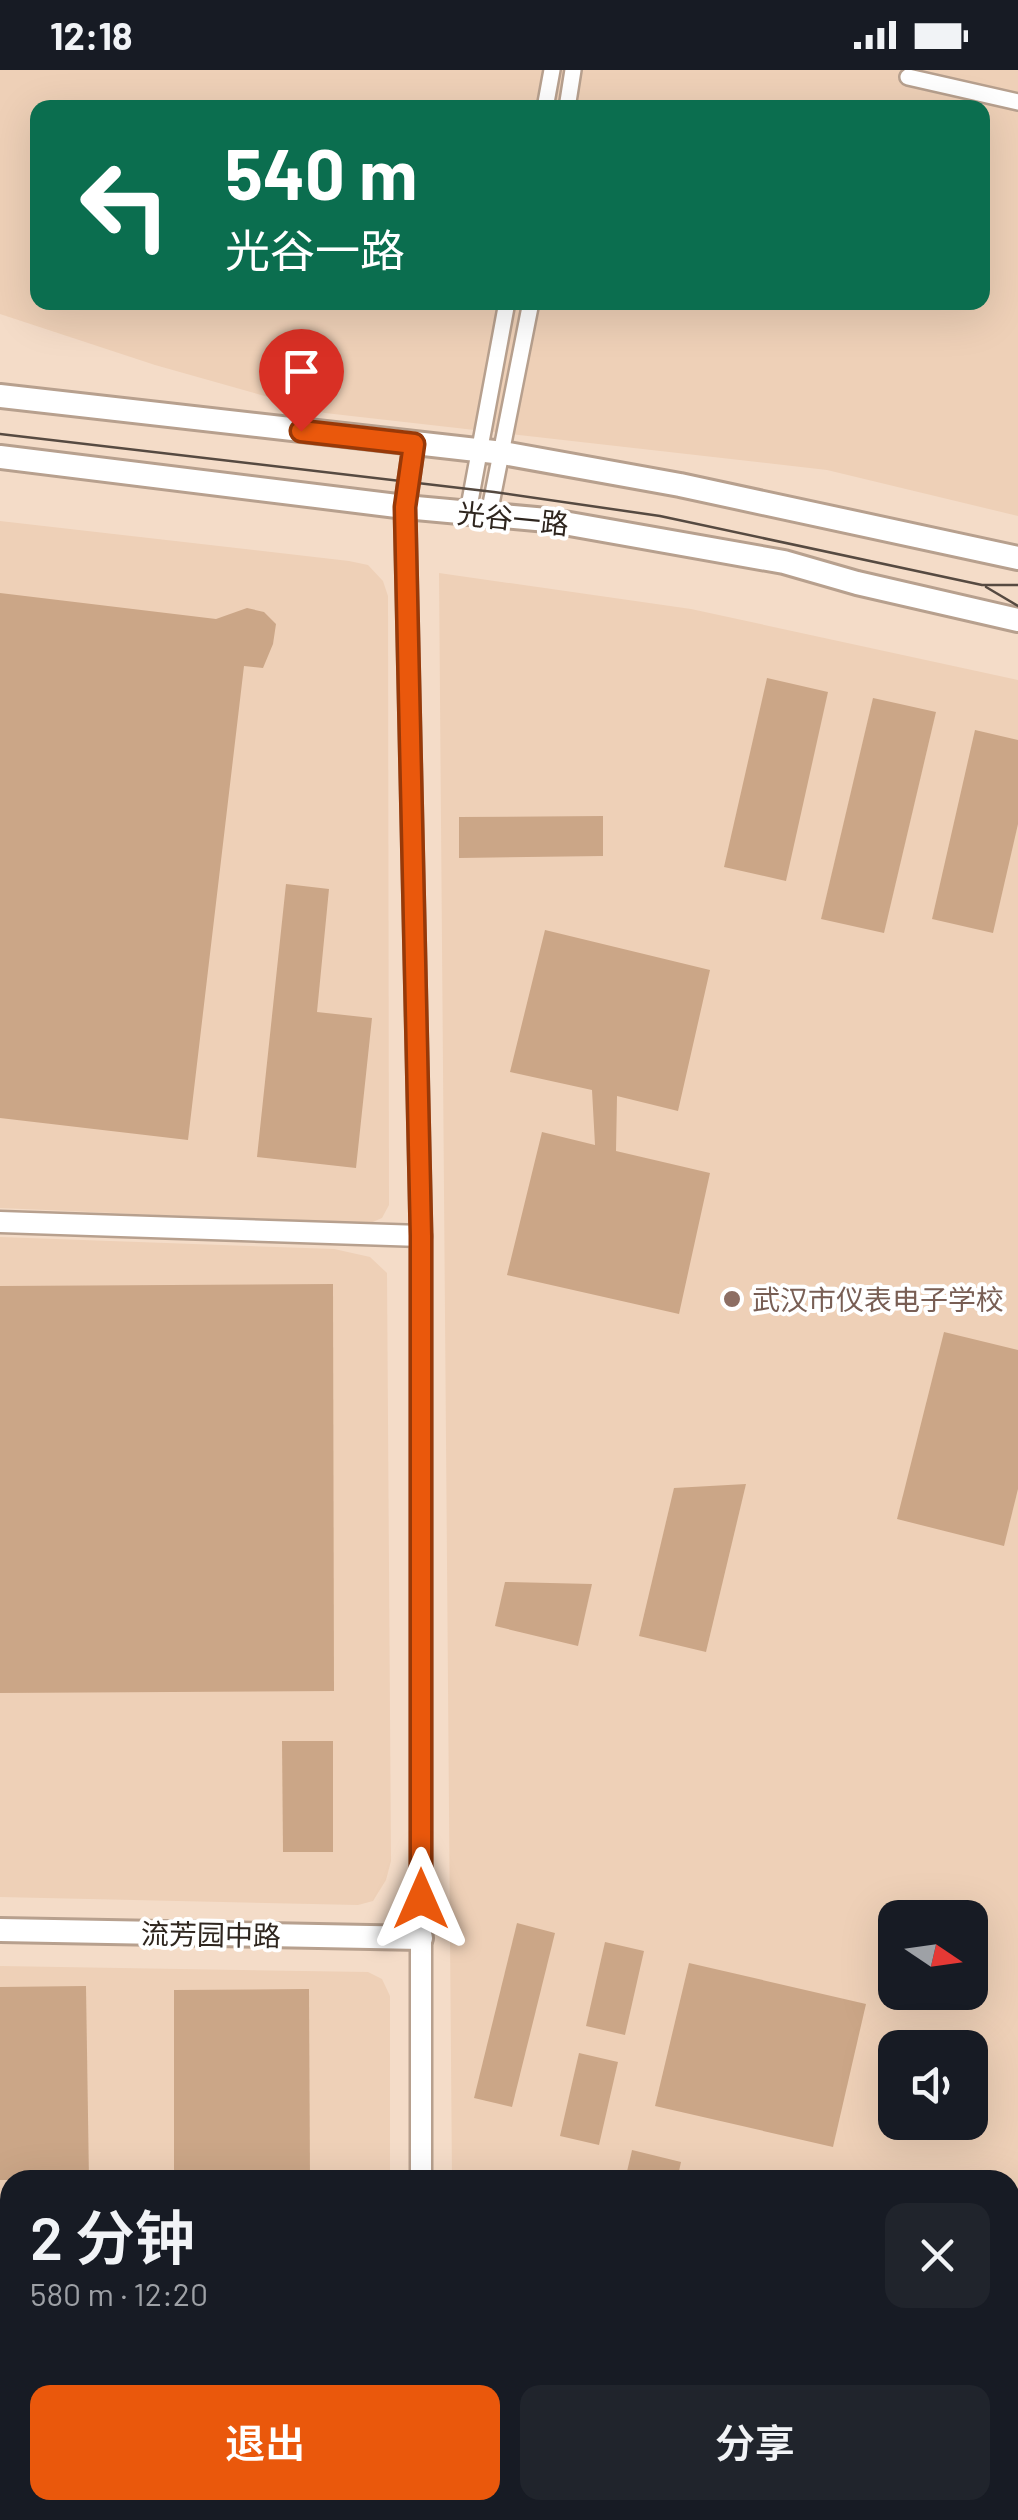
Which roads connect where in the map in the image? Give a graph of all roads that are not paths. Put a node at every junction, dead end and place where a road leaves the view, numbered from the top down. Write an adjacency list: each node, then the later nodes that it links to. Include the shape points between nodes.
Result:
1 (552, 70): 4 (street)
2 (574, 70): 5 (street)
3 (910, 72): 6 (street)
4 (546, 100)
5 (568, 100)
6 (1018, 102)
7 (505, 310): 11 (street)
8 (529, 310): 12 (street)
9 (0, 396): 10 (main road, 光谷一路)
10 (414, 444): 11 (main road, 光谷一路); 14 (street)
11 (478, 450): 12 (main road, 光谷一路); 15 (street)
12 (503, 453): 15 (street); 16 (main road, 光谷一路)
13 (0, 457): 14 (main road, 光谷一路)
14 (405, 507): 15 (main road, 光谷一路); 19 (street)
15 (478, 514): 17 (main road, 光谷一路, via 784,562)
16 (1018, 558)
17 (1018, 620)
18 (0, 1222): 19 (street)
19 (421, 1236): 21 (street)
20 (0, 1930): 21 (main road, 流芳园中路)
21 (422, 1938): 22 (street)
22 (420, 2170)

